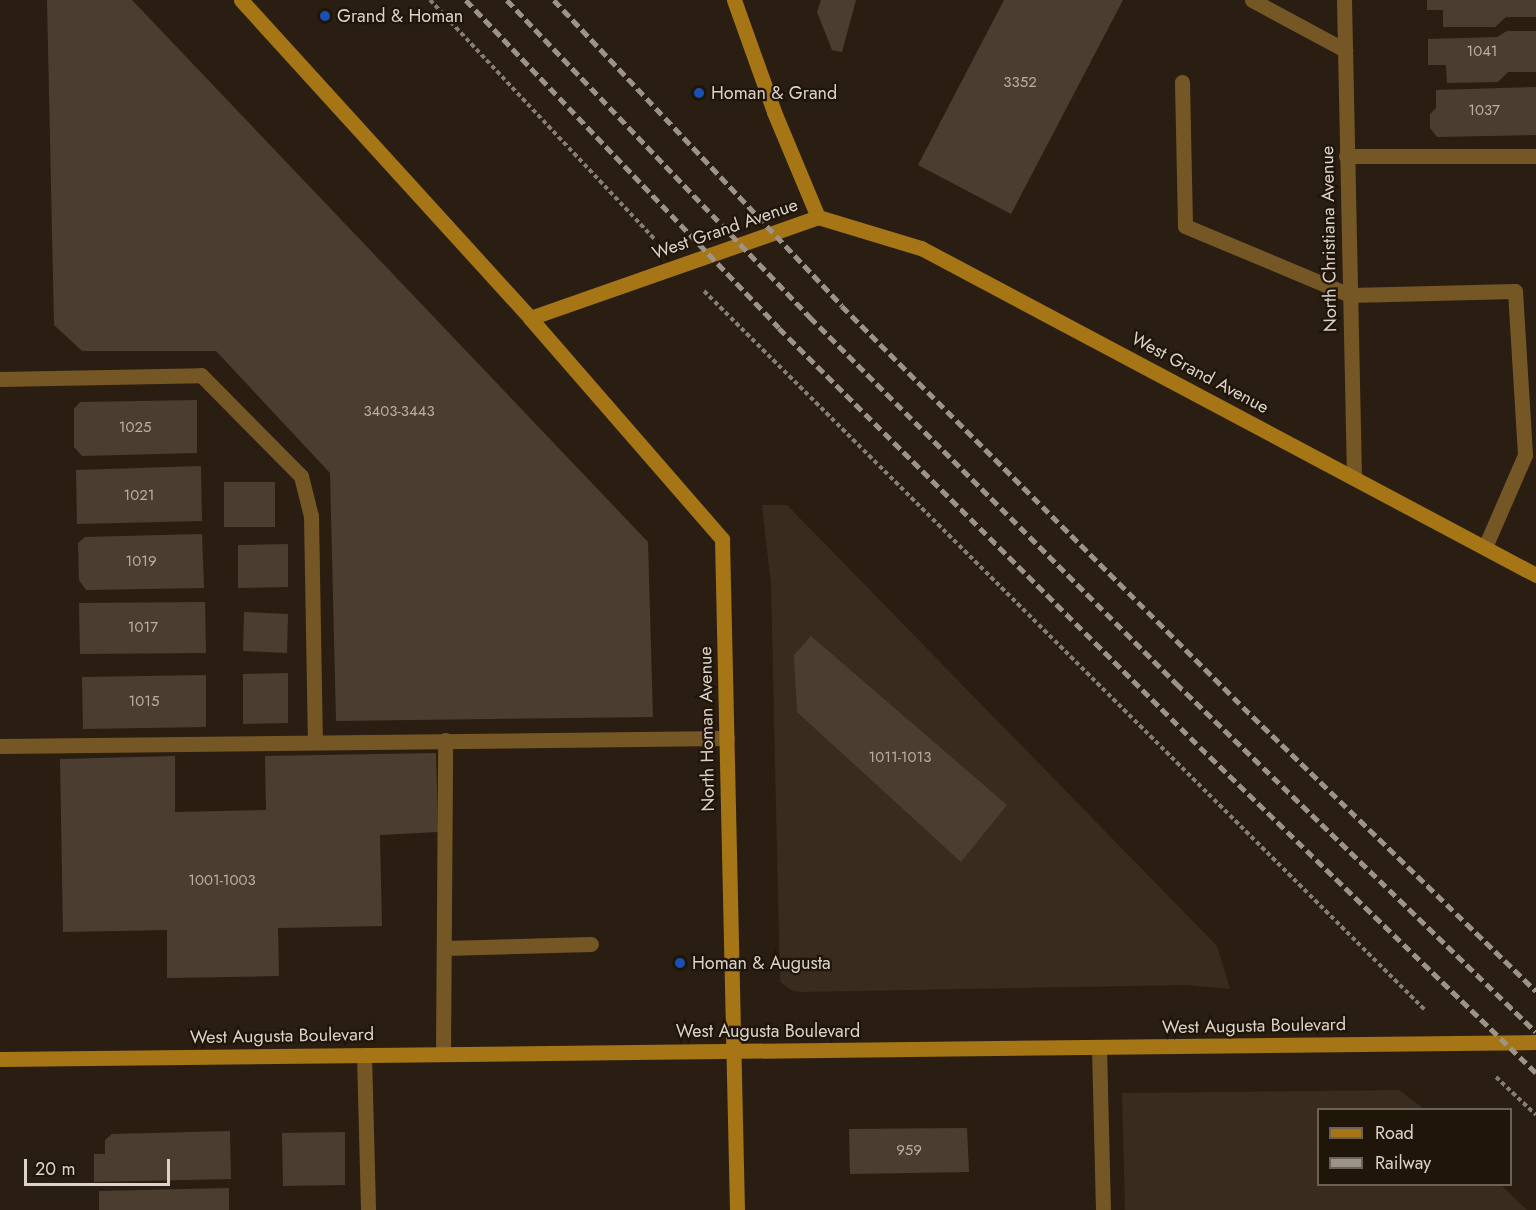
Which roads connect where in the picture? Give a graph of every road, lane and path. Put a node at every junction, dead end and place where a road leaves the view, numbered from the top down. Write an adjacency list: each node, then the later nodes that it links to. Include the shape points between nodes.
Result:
1 (241, 0): 13 (street)
2 (430, 0): 10 (path)
3 (734, 0): 11 (street, via 774,112)
4 (1252, 0): 6 (street)
5 (1344, 0): 6 (street, North Christiana Avenue)
6 (1345, 50): 8 (street, North Christiana Avenue)
7 (1182, 82): 12 (street, via 1185,226)
8 (1346, 156): 9 (street); 12 (street, North Christiana Avenue)
9 (1536, 156)
10 (600, 181)
11 (819, 217): 13 (street, West Grand Avenue); 16 (street, West Grand Avenue, via 921,248)
12 (1350, 295): 16 (street, North Christiana Avenue); 17 (street, via 1515,291 1525,455)
13 (530, 318): 19 (street, North Homan Avenue, via 722,539)
14 (748, 338): 25 (path)
15 (0, 379): 21 (street, via 201,375 301,476 311,516)
16 (1354, 478): 17 (street, West Grand Avenue)
17 (1485, 547): 18 (street, West Grand Avenue)
18 (1536, 575)
19 (727, 738): 20 (street); 28 (street, North Homan Avenue)
20 (445, 740): 21 (street); 24 (street)
21 (315, 742): 22 (street)
22 (0, 746)
23 (591, 944): 24 (street)
24 (444, 948): 29 (street)
25 (1374, 961)
26 (1536, 1042): 27 (street, West Augusta Boulevard)
27 (1099, 1047): 28 (street, West Augusta Boulevard); 36 (street)
28 (734, 1051): 29 (street, West Augusta Boulevard); 35 (street, North Homan Avenue)
29 (443, 1054): 30 (street, West Augusta Boulevard)
30 (364, 1055): 31 (street, West Augusta Boulevard); 34 (street)
31 (0, 1059)
32 (1531, 1110): 33 (path)
33 (1536, 1115)
34 (368, 1210)
35 (737, 1210)
36 (1103, 1210)

